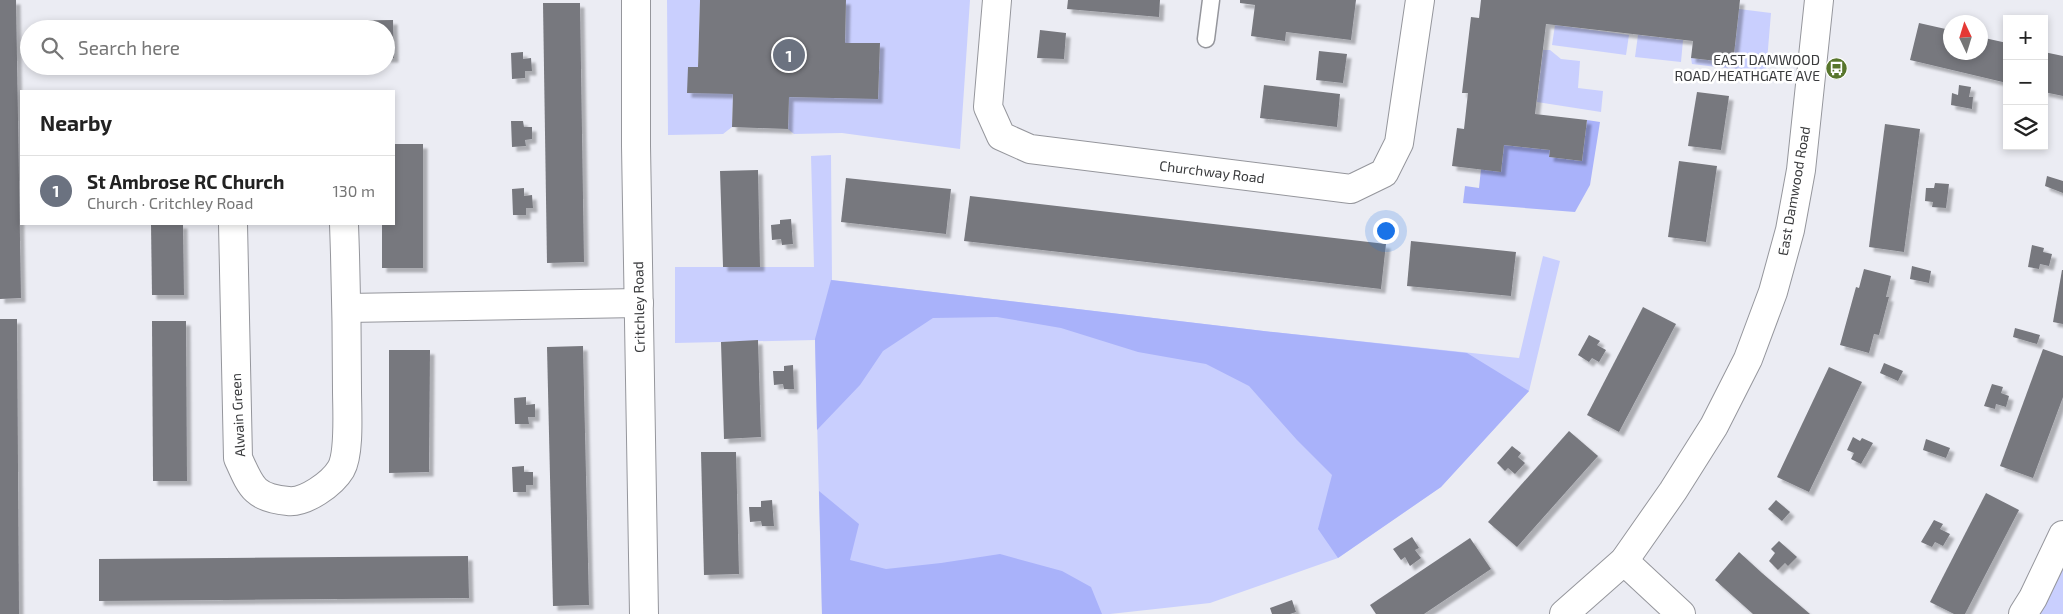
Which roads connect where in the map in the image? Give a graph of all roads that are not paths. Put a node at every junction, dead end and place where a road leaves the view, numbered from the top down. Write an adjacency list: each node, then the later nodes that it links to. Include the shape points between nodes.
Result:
1 (636, 0): 9 (street, Critchley Road)
2 (997, 0): 4 (street, Churchway Road, via 988,108 1001,136 1030,149 1351,189 1384,173 1399,143)
3 (1211, 0): 6 (lane)
4 (1420, 0)
5 (1819, 0): 12 (street, East Damwood Road, via 1801,170 1790,230 1773,292 1748,359 1714,426)
6 (1206, 39)
7 (233, 225): 10 (street, Alwain Green, via 238,458 252,488 270,500 292,502 316,494 341,469 348,440)
8 (344, 225): 10 (street, Alwain Green)
9 (639, 303): 10 (street); 13 (street, Critchley Road)
10 (347, 308)
11 (2063, 534): 16 (street)
12 (1624, 561): 14 (street, East Damwood Road); 15 (street)
13 (644, 614)
14 (1564, 614)
15 (1681, 614)
16 (2023, 614)

